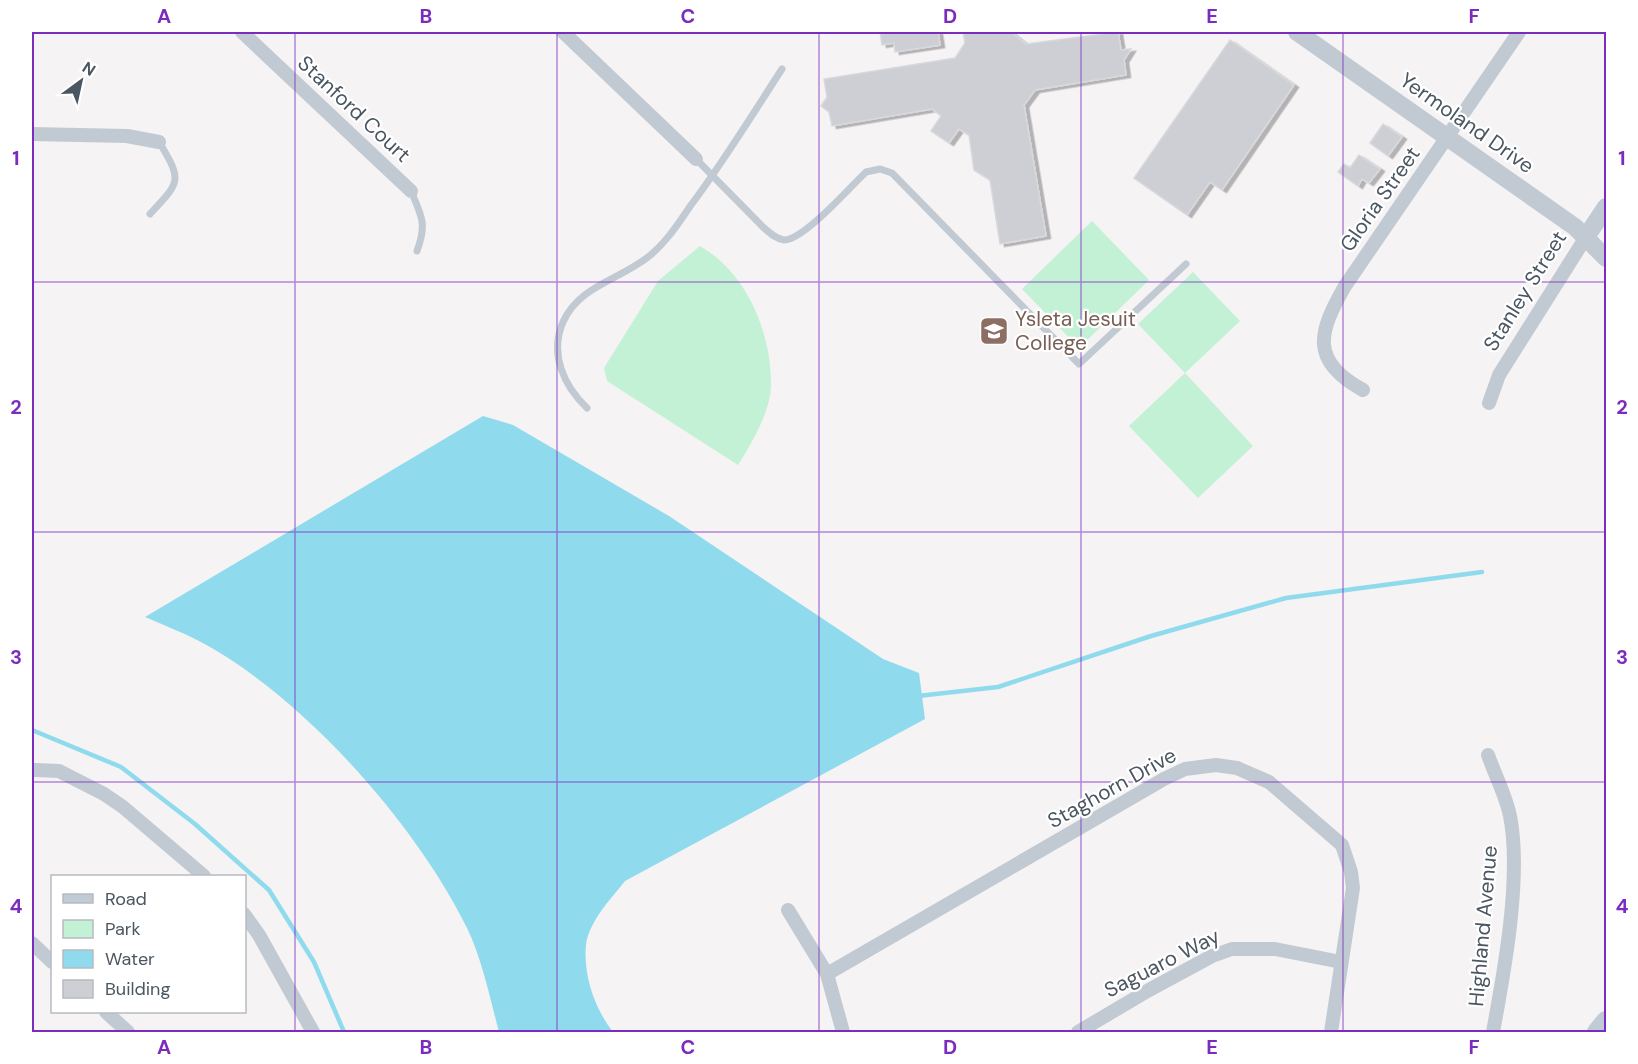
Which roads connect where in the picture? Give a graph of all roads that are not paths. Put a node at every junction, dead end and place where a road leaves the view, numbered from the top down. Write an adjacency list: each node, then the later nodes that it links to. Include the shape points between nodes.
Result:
1 (242, 32): 11 (street, Stanford Court)
2 (563, 32): 9 (street)
3 (1298, 32): 7 (street, Yermoland Drive)
4 (1519, 32): 7 (street, Gloria Street)
5 (782, 69): 10 (lane)
6 (32, 134): 8 (street, via 126,136)
7 (1448, 138): 14 (street, Yermoland Drive); 18 (street, Gloria Street, via 1345,286 1328,319 1324,345 1330,366)
8 (159, 142): 13 (lane, via 176,177 173,189)
9 (696, 159): 10 (lane)
10 (712, 177): 17 (lane, via 764,228 784,240 801,234 866,172 880,169 892,173 1079,364); 20 (lane, via 664,243 629,271 589,291 568,312 560,333 560,365 567,385)
11 (411, 191): 15 (lane, via 423,218)
12 (1606, 207): 14 (street, Stanley Street)
13 (150, 214)
14 (1586, 237): 16 (street, Yermoland Drive); 19 (street, Stanley Street, via 1499,375)
15 (417, 251)
16 (1606, 258)
17 (1185, 264)
18 (1363, 390)
19 (1489, 403)
20 (587, 408)
21 (1488, 755): 37 (street, Highland Avenue, via 1510,815 1514,858 1503,982)
22 (35, 770): 23 (street, via 59,771 104,794)
23 (203, 875)
24 (789, 910): 29 (street)
25 (246, 917): 33 (street)
26 (32, 943): 27 (street)
27 (51, 961)
28 (1341, 962): 29 (street, Staghorn Drive, via 1353,888 1342,845 1269,782 1237,768 1216,765 1185,769 1164,779); 35 (street, Saguaro Way, via 1275,949 1232,949 1212,956); 36 (street, Staghorn Drive)
29 (827, 974): 34 (street)
30 (108, 1013): 32 (street)
31 (1606, 1022): 38 (main road)
32 (128, 1032)
33 (314, 1032)
34 (843, 1032)
35 (1078, 1032)
36 (1331, 1032)
37 (1493, 1032)
38 (1597, 1032)

